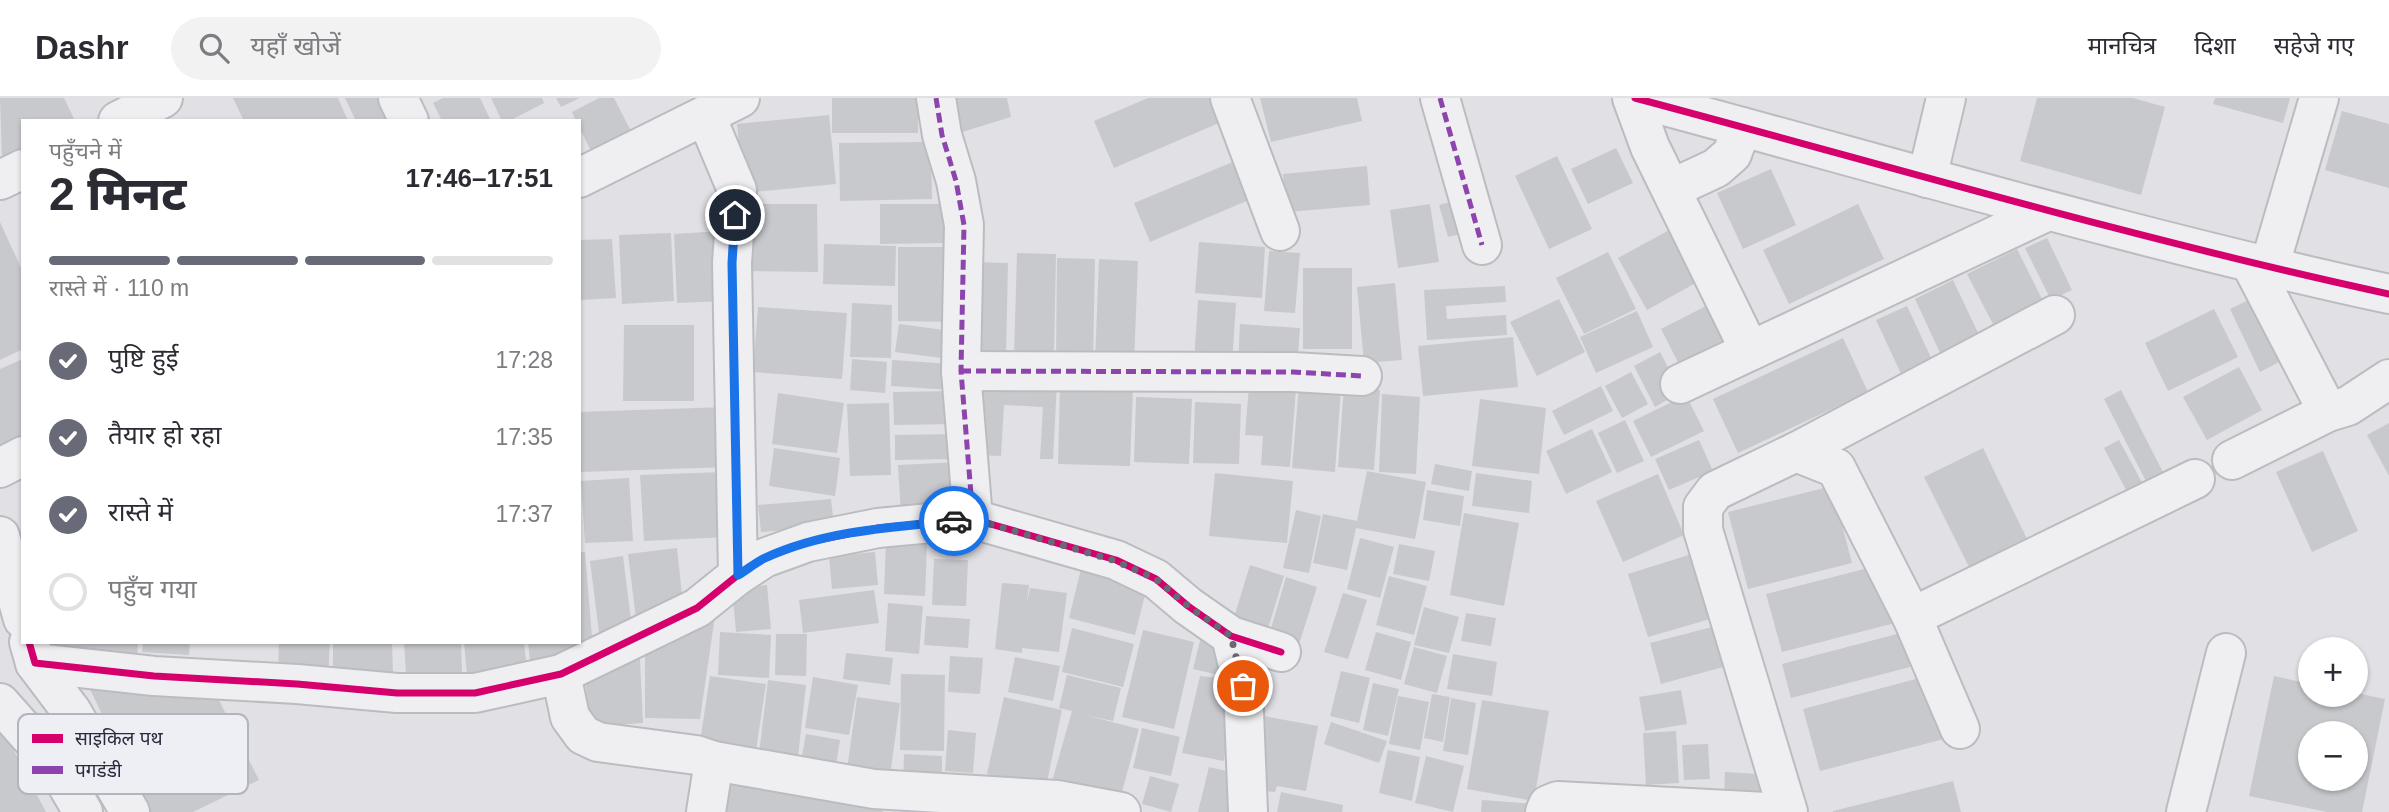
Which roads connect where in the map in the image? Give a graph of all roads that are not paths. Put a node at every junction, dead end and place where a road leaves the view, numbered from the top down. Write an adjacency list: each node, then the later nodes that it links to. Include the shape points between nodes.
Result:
1 (163, 98): 11 (street)
2 (398, 98): 12 (street)
3 (740, 98): 10 (street)
4 (936, 98): 26 (street, via 964,225)
5 (1230, 98): 20 (street)
6 (1440, 98): 21 (street)
7 (1946, 98): 16 (street)
8 (2319, 98): 22 (street)
9 (1651, 100): 13 (street); 18 (street, via 1650,147)
10 (706, 116): 15 (street); 38 (street, via 737,191 732,263)
11 (122, 119)
12 (408, 119)
13 (1742, 127): 16 (street); 18 (street, via 1732,154 1716,168)
14 (21, 170): 17 (street)
15 (581, 177)
16 (1927, 178): 19 (street)
17 (0, 180)
18 (1671, 189): 25 (street)
19 (2048, 211): 22 (street); 25 (street)
20 (1280, 231)
21 (1482, 245)
22 (2260, 266): 23 (street); 30 (street)
23 (2389, 294)
24 (2055, 315): 31 (street)
25 (1750, 351): 29 (street)
26 (961, 371): 27 (street); 36 (street)
27 (1362, 376)
28 (2389, 379): 30 (street, via 2348,406)
29 (1680, 384)
30 (2328, 412): 33 (street)
31 (1796, 452): 40 (street, via 1836,468); 60 (street, via 1715,491 1703,507 1703,530)
32 (21, 457): 34 (street)
33 (2232, 460)
34 (0, 468)
35 (2195, 479): 40 (street)
36 (973, 519): 38 (street, via 878,528 808,542 764,558); 41 (street, via 1116,561 1156,579)
37 (0, 536): 39 (street)
38 (738, 575): 45 (street, via 697,608)
39 (21, 612)
40 (1912, 617): 49 (street)
41 (1231, 636): 42 (street); 57 (street, via 1243,686)
42 (1280, 652)
43 (32, 653): 45 (street, via 154,676 397,693 475,693); 47 (street)
44 (2226, 653): 61 (street)
45 (561, 674): 50 (street, via 570,717 583,735 598,742)
46 (0, 703): 48 (street)
47 (73, 714)
48 (18, 723)
49 (1960, 729)
50 (714, 761): 55 (street); 56 (street, via 874,789 1057,800)
51 (72, 794): 53 (street)
52 (120, 794): 54 (street)
53 (83, 812)
54 (130, 812)
55 (706, 812)
56 (1121, 812)
57 (1248, 812)
58 (1545, 812): 59 (street, via 1558,801)
59 (1766, 812)
60 (1788, 812)
61 (2186, 812)

